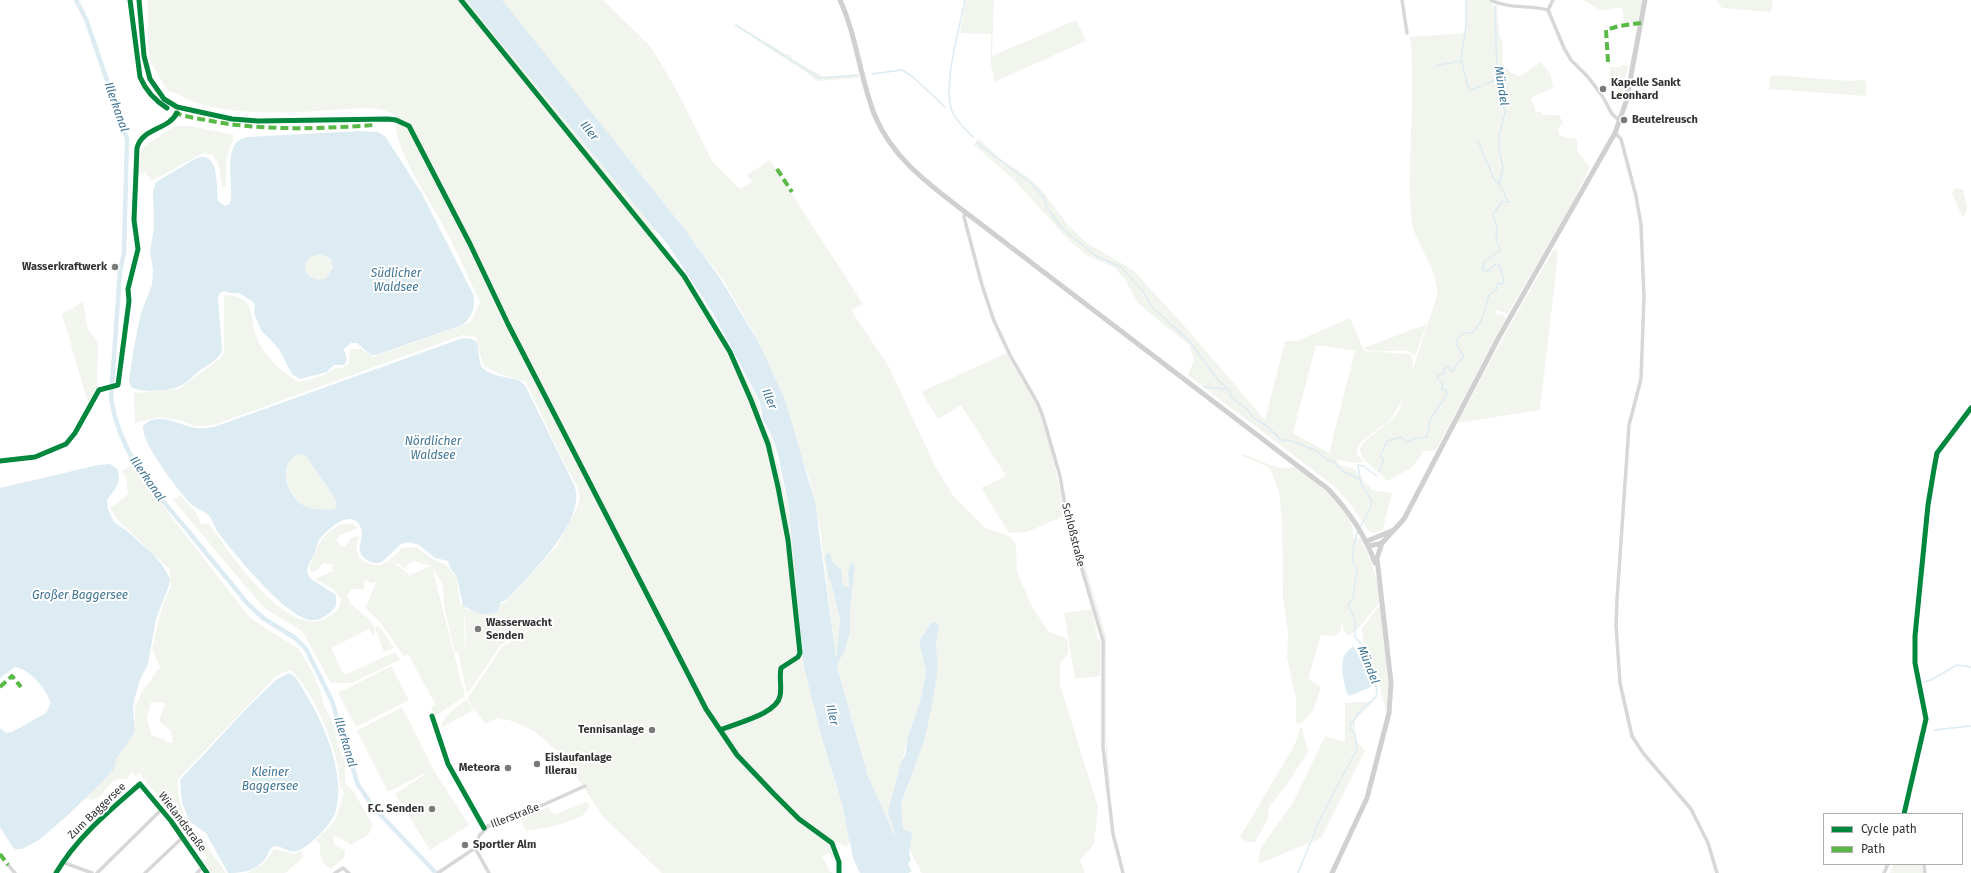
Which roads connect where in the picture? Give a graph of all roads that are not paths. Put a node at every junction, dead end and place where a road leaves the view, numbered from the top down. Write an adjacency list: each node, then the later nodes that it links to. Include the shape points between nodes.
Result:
1 (840, 0): 10 (main road, via 851,29 870,100 892,147 921,178)
2 (1402, 0): 7 (street)
3 (1491, 0): 6 (street, via 1502,4)
4 (1553, 0): 6 (street)
5 (1645, 0): 8 (main road)
6 (1548, 10): 8 (street, via 1571,60 1588,77 1612,114)
7 (1407, 33)
8 (1620, 121): 9 (main road)
9 (1615, 133): 14 (main road, via 1499,337 1411,507); 42 (street, via 1621,139 1636,196 1644,258 1641,380 1629,425 1616,625 1620,683 1632,736 1695,815 1708,843)
10 (966, 212): 16 (main road, via 1328,489 1355,522); 40 (street, Schloßstraße, via 964,217 994,321 1043,417 1060,476 1067,518 1103,641 1103,747 1113,834)
11 (99, 390): 13 (street, via 66,444 35,457)
12 (1971, 408): 22 (street, via 1937,453 1928,505 1915,636 1915,663 1926,719)
13 (0, 461)
14 (1395, 529): 15 (main road); 16 (main road)
15 (1382, 543): 16 (main road); 17 (main road, via 1377,558)
16 (1368, 544): 17 (main road)
17 (1378, 569): 41 (main road, via 1391,683 1389,713 1367,798)
18 (432, 716): 23 (street, via 448,764)
19 (140, 784): 21 (street, Wielandstraße); 26 (street, Zum Baggersee, via 89,829)
20 (585, 786): 23 (street, Illerstraße)
21 (162, 809): 24 (street, Wielandstraße); 33 (street)
22 (1904, 813)
23 (484, 828): 25 (street, Illerstraße)
24 (182, 838): 28 (street, Wielandstraße); 34 (street)
25 (475, 848): 29 (street); 39 (street)
26 (62, 862): 31 (street, Zum Baggersee); 32 (street)
27 (8, 865): 30 (street)
28 (203, 867): 35 (street); 36 (street, Wielandstraße)
29 (440, 872)
30 (15, 873)
31 (56, 873)
32 (92, 873)
33 (97, 873)
34 (145, 873)
35 (197, 873)
36 (207, 873)
37 (335, 873): 38 (street, via 343,868)
38 (349, 873)
39 (489, 873)
40 (1122, 873)
41 (1332, 873)
42 (1717, 873)

